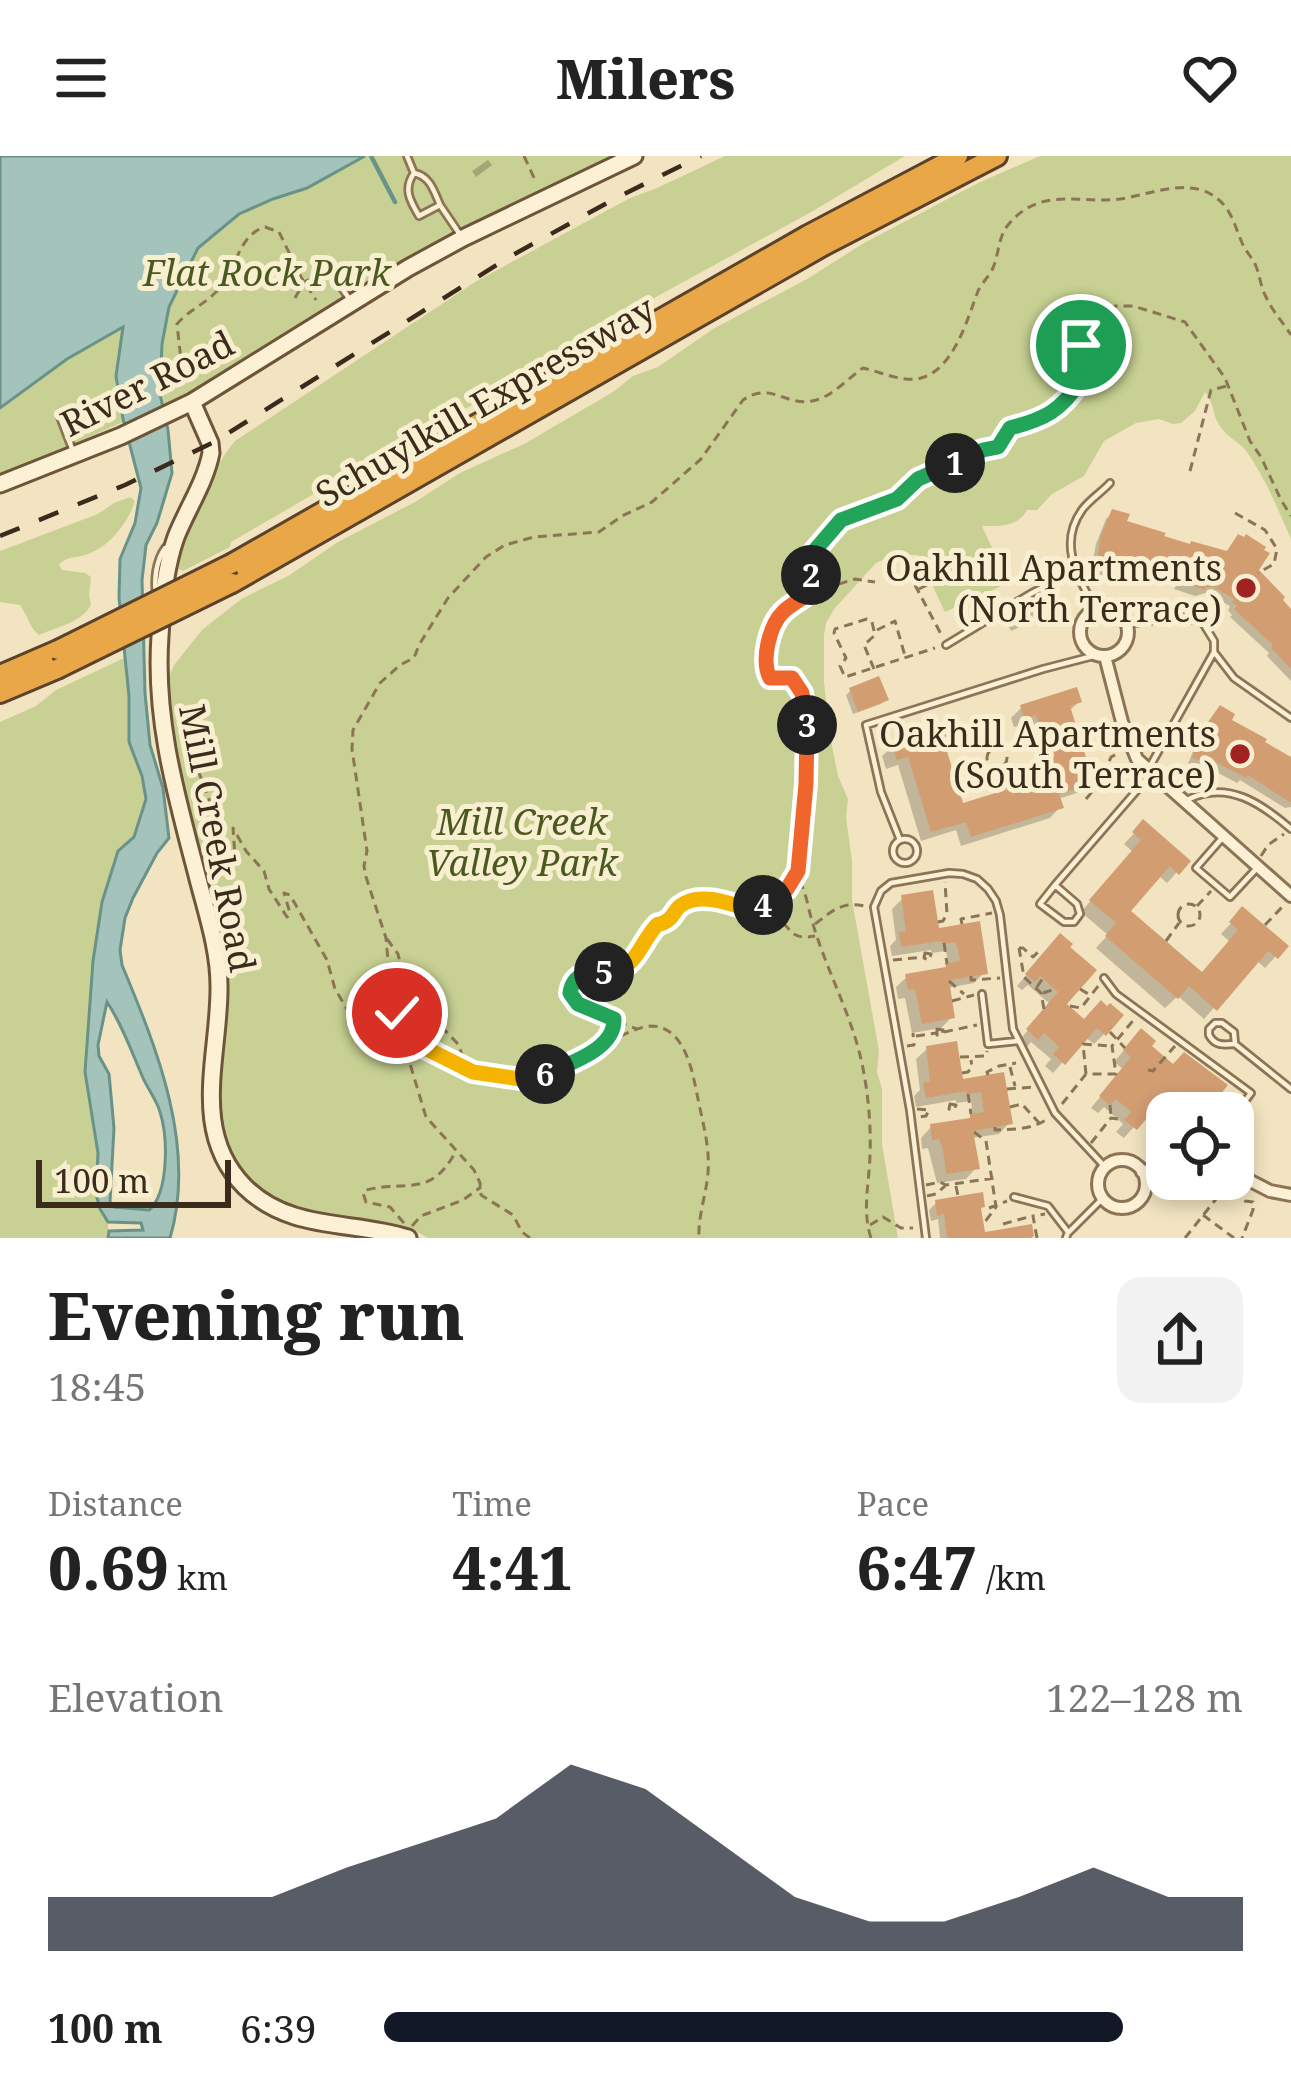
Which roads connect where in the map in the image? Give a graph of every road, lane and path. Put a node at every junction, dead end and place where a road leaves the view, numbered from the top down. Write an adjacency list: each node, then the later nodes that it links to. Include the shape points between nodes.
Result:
1 (407, 156): 6 (lane)
2 (524, 156): 7 (path)
3 (634, 156): 11 (street, River Road)
4 (958, 156): 37 (highway, Schuylkill Expressway, via 808,235)
5 (998, 156): 37 (highway, Schuylkill Expressway)
6 (414, 173): 8 (lane); 8 (lane, via 408,193 419,216)
7 (536, 182)
8 (440, 205): 11 (lane)
9 (273, 218): 10 (path)
10 (270, 228): 13 (path, via 250,233); 16 (path)
11 (463, 238): 19 (street, River Road)
12 (227, 262): 13 (path)
13 (234, 266): 21 (path, via 177,324)
14 (331, 272): 19 (lane)
15 (319, 279): 16 (path)
16 (304, 282): 17 (path); 18 (path)
17 (296, 298)
18 (316, 300)
19 (352, 303): 25 (street, River Road)
20 (1291, 334): 84 (path, via 1216,198 1190,187 1121,199 1054,198 1004,230 957,342 935,371 909,379 863,368 812,401 749,395 660,497 599,532 534,537 495,550 454,590 414,658 380,683 353,730 366,877)
21 (182, 369): 22 (path); 23 (path)
22 (197, 374)
23 (181, 382)
24 (1228, 386): 30 (path, via 1211,390); 34 (path); 42 (path, via 1185,322 1108,307 1084,336 1081,380 1057,410 1010,428 998,447 918,479 897,499 841,520 810,556)
25 (192, 402): 29 (street, River Road); 182 (street, Mill Creek Road, via 211,453 175,541 158,677 163,731 218,964 210,1102 217,1142 243,1184 270,1207)
26 (60, 417): 28 (lane)
27 (89, 430): 28 (path)
28 (67, 436): 29 (lane)
29 (74, 454): 32 (street, River Road)
30 (1190, 471)
31 (1110, 483): 36 (lane, via 1072,531)
32 (0, 484)
33 (1235, 514): 38 (path, via 1265,530 1277,549 1274,564)
34 (1291, 516)
35 (1029, 562): 41 (path)
36 (1075, 571): 41 (lane); 43 (lane)
37 (232, 573): 50 (highway, Schuylkill Expressway, bridge)
38 (1258, 573)
39 (874, 582): 42 (path, via 855,579)
40 (932, 584): 46 (path, via 916,587)
41 (1032, 593): 46 (lane)
42 (808, 594): 69 (path, via 778,617 766,667 770,678 792,678 802,693 808,738)
43 (1096, 610): 44 (street, via 1118,612); 48 (street, via 1080,630)
44 (1127, 624): 47 (lane, via 1193,617 1210,631); 48 (street, via 1124,646)
45 (875, 631): 49 (path, via 896,621); 51 (path, via 864,645); 51 (path, via 867,619 834,633 845,677)
46 (946, 645): 49 (path)
47 (1214, 652): 56 (lane, via 1234,678); 60 (lane)
48 (1101, 656): 58 (street); 66 (lane, via 866,725)
49 (905, 658): 51 (path)
50 (58, 660): 52 (highway, Schuylkill Expressway); 53 (highway, Schuylkill Expressway)
51 (874, 669)
52 (0, 675)
53 (0, 693)
54 (178, 715): 129 (path, via 232,858 233,828 284,917 284,892 290,895 361,1031)
55 (984, 716): 57 (path)
56 (1291, 718)
57 (993, 749): 59 (path, via 988,761); 59 (path, via 1006,754)
58 (1132, 751): 60 (street); 62 (path, via 1111,757)
59 (1000, 767): 61 (path)
60 (1149, 772): 63 (street); 71 (lane)
61 (1007, 789)
62 (1086, 799)
63 (1185, 803): 64 (lane, via 1228,792); 65 (street)
64 (1291, 830): 67 (path)
65 (1223, 837): 68 (street); 72 (lane, via 1196,868)
66 (900, 841)
67 (1268, 844)
68 (1258, 867): 72 (lane, via 1230,896); 73 (street)
69 (798, 871): 76 (path); 81 (path)
70 (944, 874): 75 (lane, via 891,884); 77 (lane, via 977,879); 78 (path, via 947,914)
71 (1055, 885): 71 (lane, via 1040,904 1074,922 1077,904)
72 (1216, 885): 74 (path)
73 (1291, 897): 82 (path)
74 (1196, 907): 79 (path, via 1180,909); 79 (path, via 1197,922)
75 (874, 908): 81 (path, via 848,904); 91 (lane)
76 (755, 912): 83 (path, via 799,937); 109 (path, via 722,902 680,905 626,967 576,978 572,999)
77 (1000, 912): 80 (path); 88 (lane)
78 (938, 922)
79 (1180, 922): 85 (path)
80 (962, 924)
81 (813, 925): 83 (path)
82 (1265, 925)
83 (815, 936): 179 (path, via 865,1076)
84 (386, 938): 115 (path); 131 (path, via 409,986 459,1045)
85 (1166, 941)
86 (944, 944): 89 (path)
87 (1019, 948): 88 (path); 90 (path); 98 (path, via 1024,977)
88 (1006, 949): 94 (lane)
89 (945, 953): 91 (path); 92 (path)
90 (1041, 955)
91 (885, 961): 124 (lane)
92 (947, 964)
93 (971, 976): 94 (path)
94 (1008, 977): 117 (lane)
95 (1043, 978): 98 (path)
96 (1104, 978): 104 (path); 108 (lane)
97 (949, 981): 103 (path)
98 (1036, 988): 101 (path)
99 (1055, 989): 101 (path)
100 (1081, 989): 104 (path)
101 (1041, 993): 107 (path)
102 (982, 994): 103 (path); 111 (lane)
103 (965, 996): 105 (path)
104 (1091, 996): 106 (path, via 1082,1008)
105 (952, 1001)
106 (1070, 1006)
107 (1044, 1009)
108 (1141, 1012): 116 (path); 118 (lane)
109 (616, 1021): 112 (path); 120 (path)
110 (938, 1021): 113 (path)
111 (986, 1024): 113 (path); 121 (lane)
112 (638, 1029): 120 (path); 184 (path, via 670,1033 693,1069 708,1153)
113 (940, 1032): 119 (path); 124 (path, via 914,1035 914,1046)
114 (1110, 1032): 116 (path)
115 (403, 1037): 129 (path); 131 (path)
116 (1116, 1040): 123 (path); 125 (path)
117 (1018, 1041): 121 (lane); 136 (lane)
118 (1180, 1041): 128 (path); 140 (lane)
119 (941, 1043)
120 (605, 1044): 131 (path, via 529,1079)
121 (988, 1044): 127 (path, via 986,1056)
122 (1234, 1044): 122 (lane, via 1212,1040 1211,1026 1234,1031); 139 (lane)
123 (1112, 1046): 134 (path, via 1116,1074); 134 (path, via 1083,1044)
124 (900, 1047): 164 (lane)
125 (1125, 1048)
126 (960, 1057): 127 (path)
127 (970, 1058): 132 (path, via 972,1067)
128 (1163, 1060): 130 (path); 133 (path)
129 (409, 1063): 156 (path, via 426,1118)
130 (1172, 1066)
131 (465, 1067)
132 (962, 1072)
133 (1152, 1073)
134 (1087, 1074): 146 (path)
135 (988, 1075): 137 (path, via 1013,1064)
136 (1042, 1086): 137 (path); 146 (lane)
137 (1016, 1088): 138 (path)
138 (1007, 1089)
139 (1291, 1089)
140 (1250, 1092)
141 (968, 1094): 142 (path)
142 (970, 1104): 145 (path); 147 (path)
143 (1110, 1105): 148 (path)
144 (1010, 1106): 151 (path, via 1022,1104)
145 (929, 1110)
146 (1055, 1113): 151 (path); 155 (lane)
147 (971, 1114)
148 (1111, 1118): 149 (path); 155 (path)
149 (1124, 1120)
150 (1021, 1121): 153 (path)
151 (1040, 1124): 153 (path)
152 (995, 1127): 153 (path)
153 (1023, 1128)
154 (974, 1132): 160 (path, via 986,1141)
155 (1085, 1148): 157 (lane)
156 (456, 1151): 165 (path); 165 (path, via 442,1174 420,1185 372,1188 362,1198 390,1207 409,1229)
157 (1106, 1168): 159 (street, via 1125,1161); 170 (street)
158 (1146, 1171): 159 (street)
159 (1142, 1172): 170 (street, via 1145,1190 1135,1204 1118,1208)
160 (992, 1175): 161 (path); 173 (path)
161 (956, 1184): 162 (path); 167 (path)
162 (946, 1185): 164 (path); 166 (path)
163 (1254, 1185): 168 (street)
164 (922, 1186): 166 (lane)
165 (481, 1187): 183 (path)
166 (921, 1196): 180 (lane)
167 (958, 1196)
168 (1291, 1196)
169 (1014, 1197): 173 (path); 174 (lane)
170 (1103, 1198): 181 (lane)
171 (1215, 1200): 175 (path)
172 (1244, 1200): 190 (path, via 1253,1210)
173 (992, 1207): 177 (path)
174 (1054, 1214): 176 (path); 181 (lane)
175 (1203, 1215): 188 (path); 189 (path)
176 (1033, 1216): 178 (path); 187 (path)
177 (984, 1223)
178 (1003, 1224)
179 (868, 1226): 180 (path, via 883,1216 901,1228); 185 (path)
180 (924, 1227): 186 (lane)
181 (1067, 1235)
182 (408, 1238)
183 (530, 1238)
184 (699, 1238)
185 (871, 1238)
186 (926, 1238)
187 (1037, 1238)
188 (1185, 1238)
189 (1234, 1238)
190 (1242, 1238)

